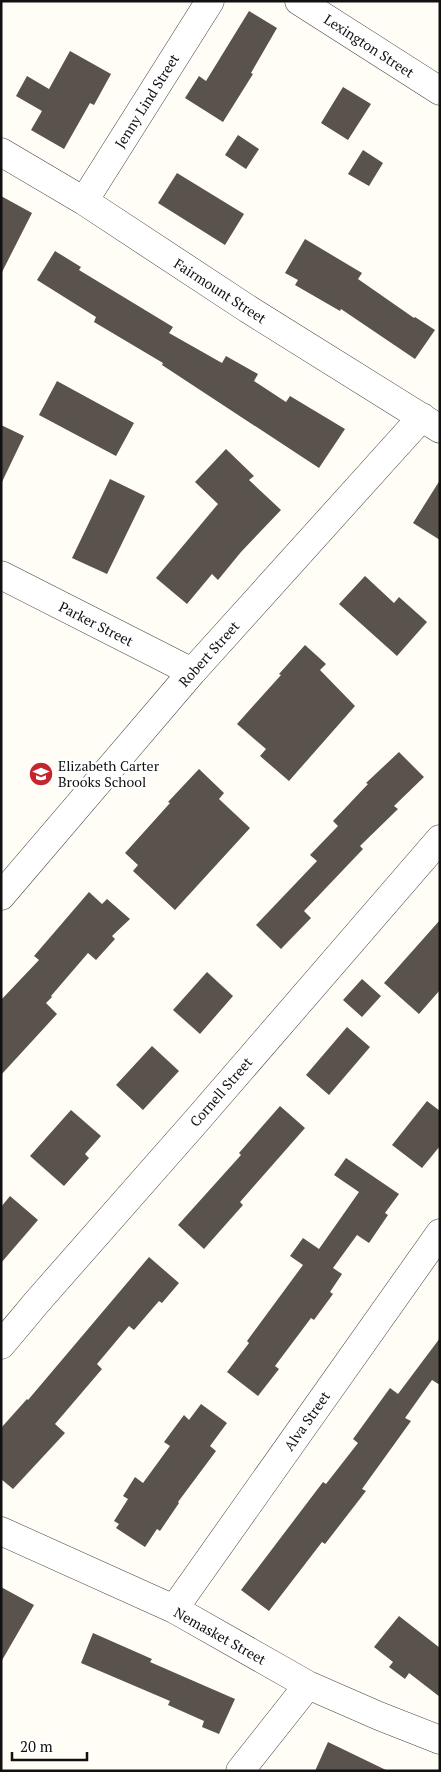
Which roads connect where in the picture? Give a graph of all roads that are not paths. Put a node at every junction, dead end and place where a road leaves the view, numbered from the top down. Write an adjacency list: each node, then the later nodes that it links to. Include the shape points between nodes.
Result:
1 (210, 1): 5 (street, Jenny Lind Street)
2 (299, 1): 3 (street, Lexington Street)
3 (440, 91)
4 (1, 152): 5 (street, Fairmount Street)
5 (84, 201): 6 (street, Fairmount Street, via 248,309)
6 (431, 423): 8 (street, Robert Street)
7 (1, 575): 8 (street, Parker Street)
8 (192, 672): 10 (street, Robert Street)
9 (440, 839): 12 (street, Cornell Street)
10 (1, 896)
11 (440, 1233): 14 (street, Alva Street)
12 (1, 1345)
13 (1, 1531): 14 (street, Nemasket Street)
14 (174, 1609): 15 (street, Nemasket Street)
15 (308, 1685): 16 (street, Nemasket Street); 17 (street)
16 (440, 1740)
17 (240, 1771)

